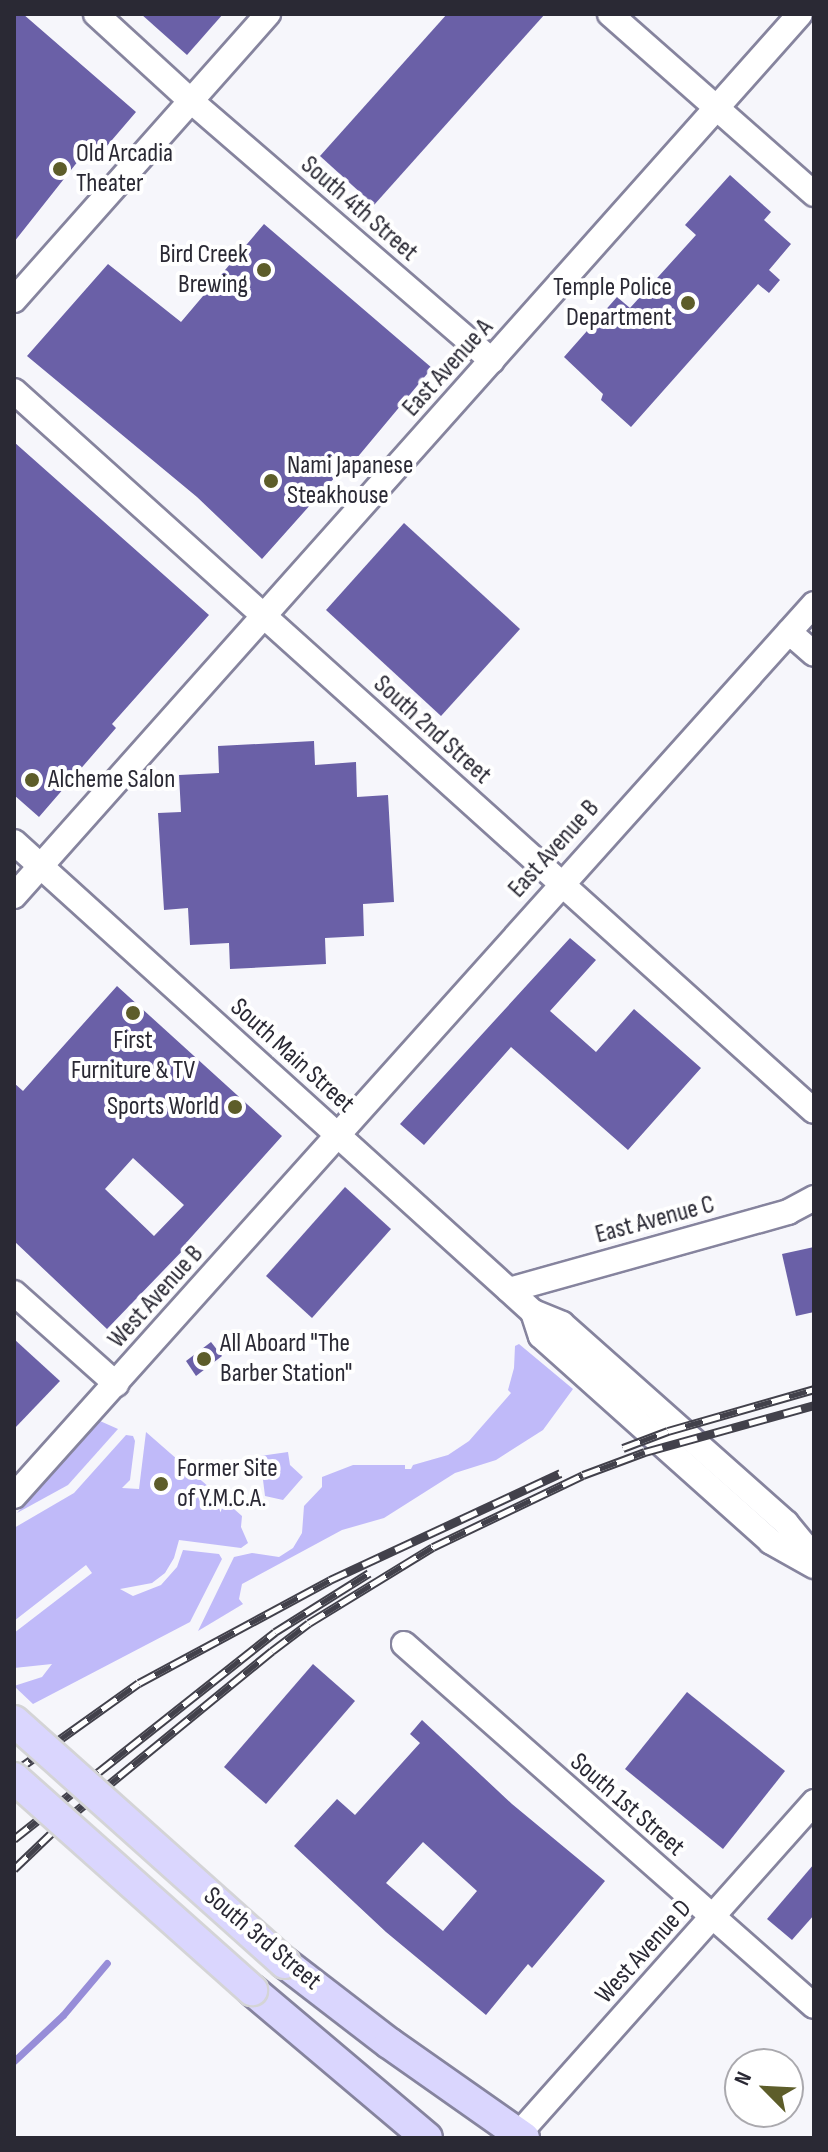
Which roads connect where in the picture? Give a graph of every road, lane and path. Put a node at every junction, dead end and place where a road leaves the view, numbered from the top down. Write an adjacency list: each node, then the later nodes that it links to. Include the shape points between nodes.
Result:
1 (96, 14): 5 (street, South 4th Street)
2 (268, 14): 5 (street)
3 (610, 14): 6 (street)
4 (800, 14): 6 (street, East Avenue A)
5 (190, 100): 8 (street); 9 (street, South 4th Street)
6 (716, 108): 7 (street); 9 (street, East Avenue A)
7 (814, 194)
8 (14, 300)
9 (492, 361): 12 (street, East Avenue A)
10 (14, 391): 12 (street, South 2nd Street)
11 (814, 604): 13 (street, East Avenue B)
12 (263, 617): 16 (street, East Avenue A); 17 (street, South 2nd Street)
13 (789, 632): 14 (street); 17 (street, East Avenue B)
14 (814, 654)
15 (14, 842): 16 (street, South Main Street)
16 (40, 866): 18 (street, East Avenue A); 20 (street, South Main Street)
17 (561, 882): 19 (street, South 2nd Street); 20 (street, East Avenue B)
18 (14, 896)
19 (814, 1111)
20 (337, 1135): 22 (street, South Main Street); 25 (street, West Avenue B)
21 (814, 1198): 22 (street, East Avenue C, via 788,1212)
22 (509, 1290): 24 (street, South Main Street)
23 (14, 1293): 25 (street)
24 (533, 1312): 27 (street, South Main Street, via 562,1324 786,1523); 28 (street, South Main Street, via 541,1336 771,1542)
25 (116, 1384): 26 (street, West Avenue B)
26 (14, 1496)
27 (814, 1557)
28 (814, 1566)
29 (404, 1644): 33 (street, South 1st Street)
30 (14, 1721): 35 (main road, South 3rd Street, bridge, via 285,1963)
31 (14, 1778): 36 (main road, South 3rd Street, bridge)
32 (814, 1802): 33 (street, West Avenue D)
33 (713, 1917): 34 (street, South 1st Street); 35 (street, West Avenue D)
34 (814, 2006)
35 (519, 2137)
36 (427, 2138)

